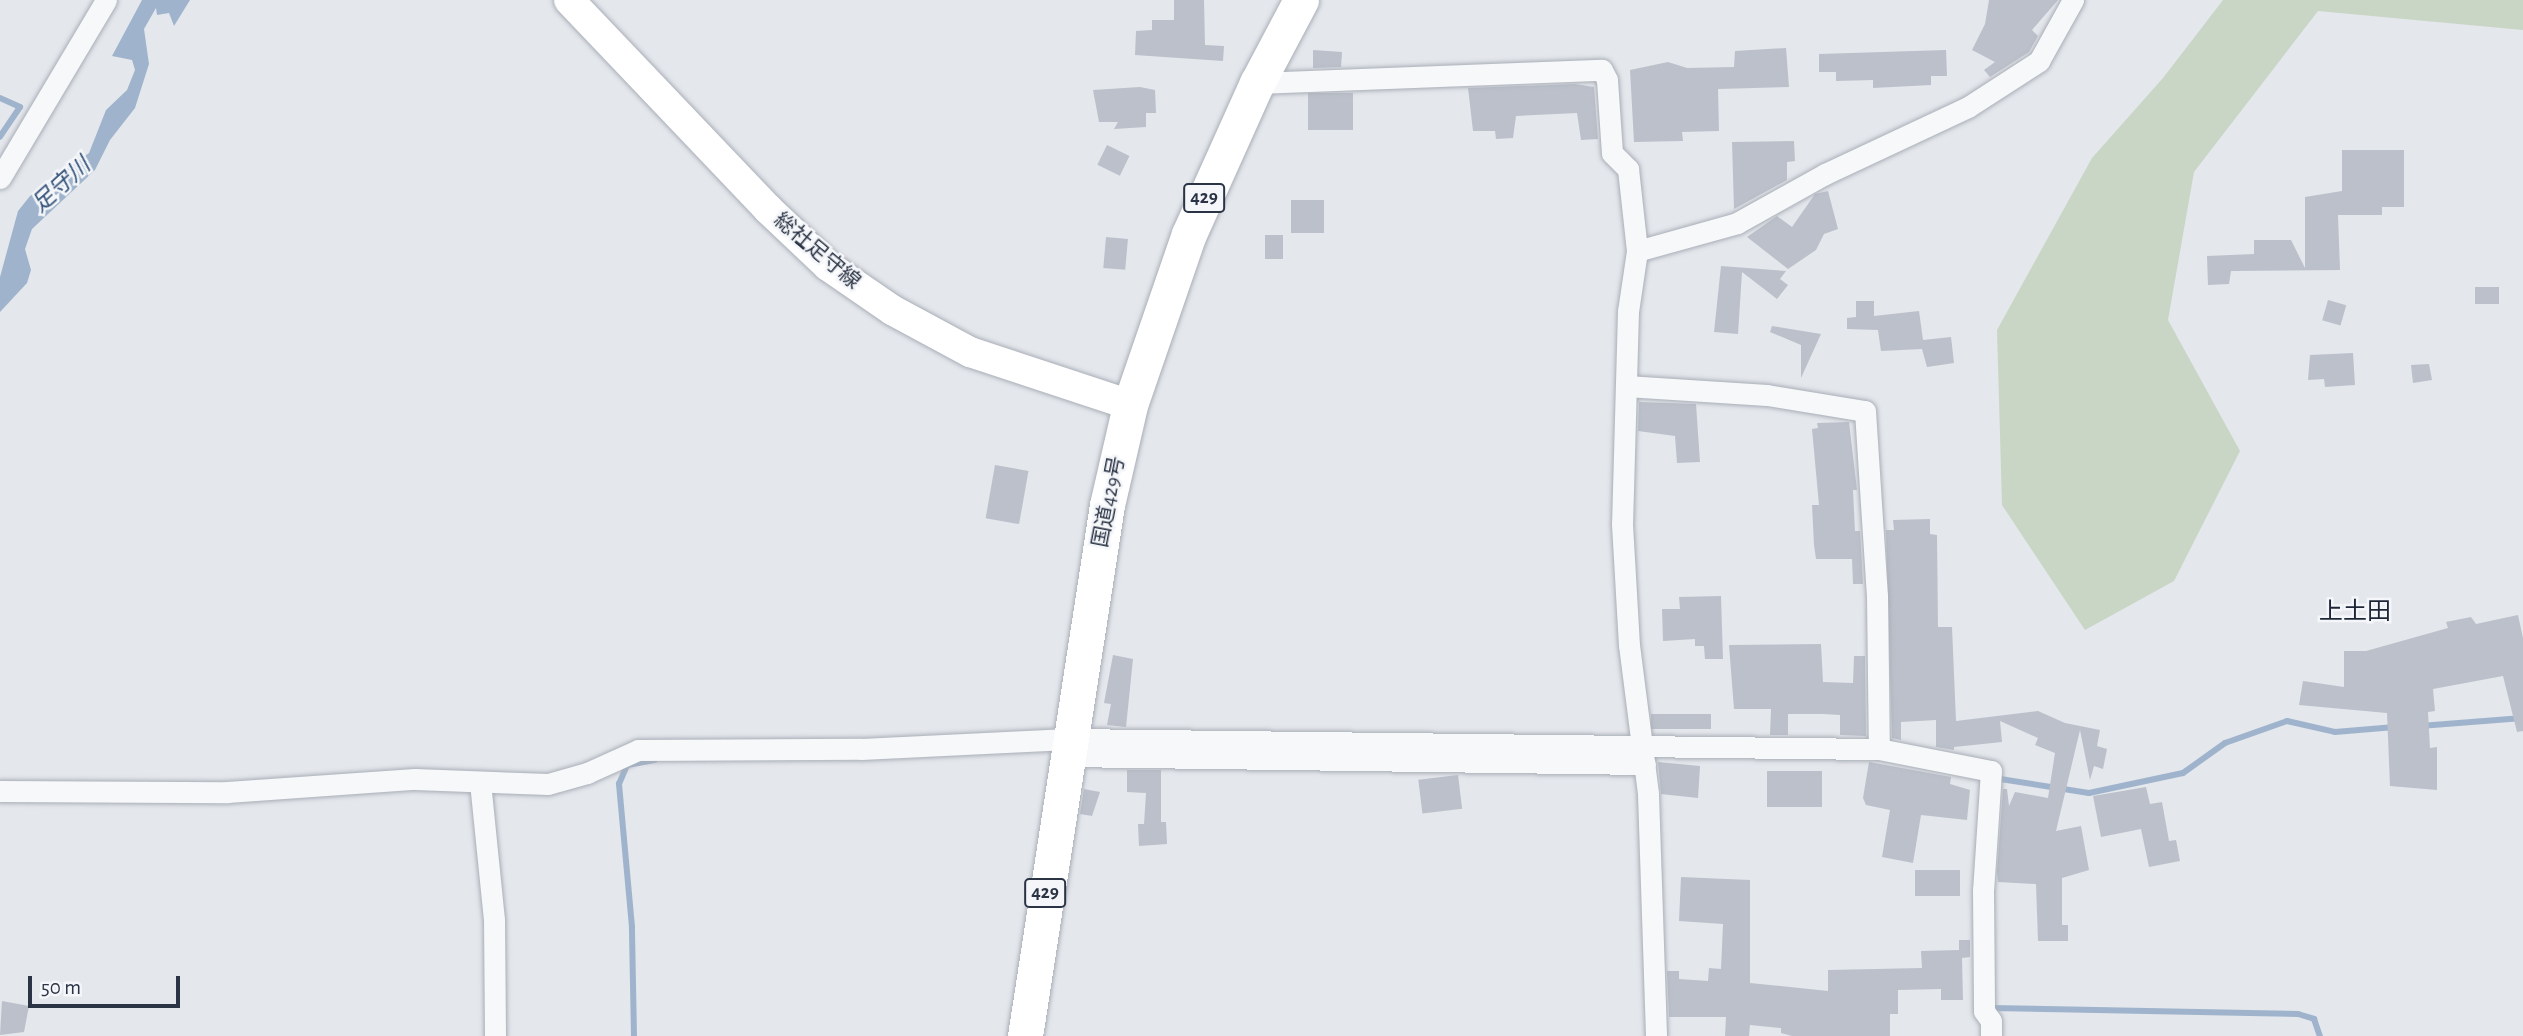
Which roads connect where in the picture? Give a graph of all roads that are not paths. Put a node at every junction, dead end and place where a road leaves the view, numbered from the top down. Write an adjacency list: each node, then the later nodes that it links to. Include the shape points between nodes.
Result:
1 (106, 0): 6 (street)
2 (569, 0): 9 (main road, 総社足守線, via 828,266 892,310 970,352)
3 (1301, 0): 5 (highway, 国道429号 / 429)
4 (2073, 0): 7 (street, via 2039,61 1968,107 1825,174 1737,222)
5 (1257, 83): 7 (street, via 1602,70 1607,80 1612,153 1628,169); 9 (highway, 国道429号 / 429, via 1189,234)
6 (0, 178)
7 (1637, 251): 8 (street, via 1628,311)
8 (1626, 386): 11 (street, via 1767,395 1865,411 1877,595); 12 (street, via 1622,524 1629,645)
9 (1130, 405): 10 (highway, 国道429号 / 429, via 1107,505)
10 (1067, 747): 12 (street); 13 (street, via 638,750 557,782); 16 (highway, 国道429号 / 429)
11 (1879, 749): 12 (street); 18 (street, via 1990,778 1983,890 1984,1011 1991,1021)
12 (1644, 755): 17 (street)
13 (480, 782): 14 (street, via 350,780 227,792); 15 (street, via 494,919)
14 (0, 791)
15 (495, 1036)
16 (1024, 1036)
17 (1656, 1036)
18 (1991, 1036)

